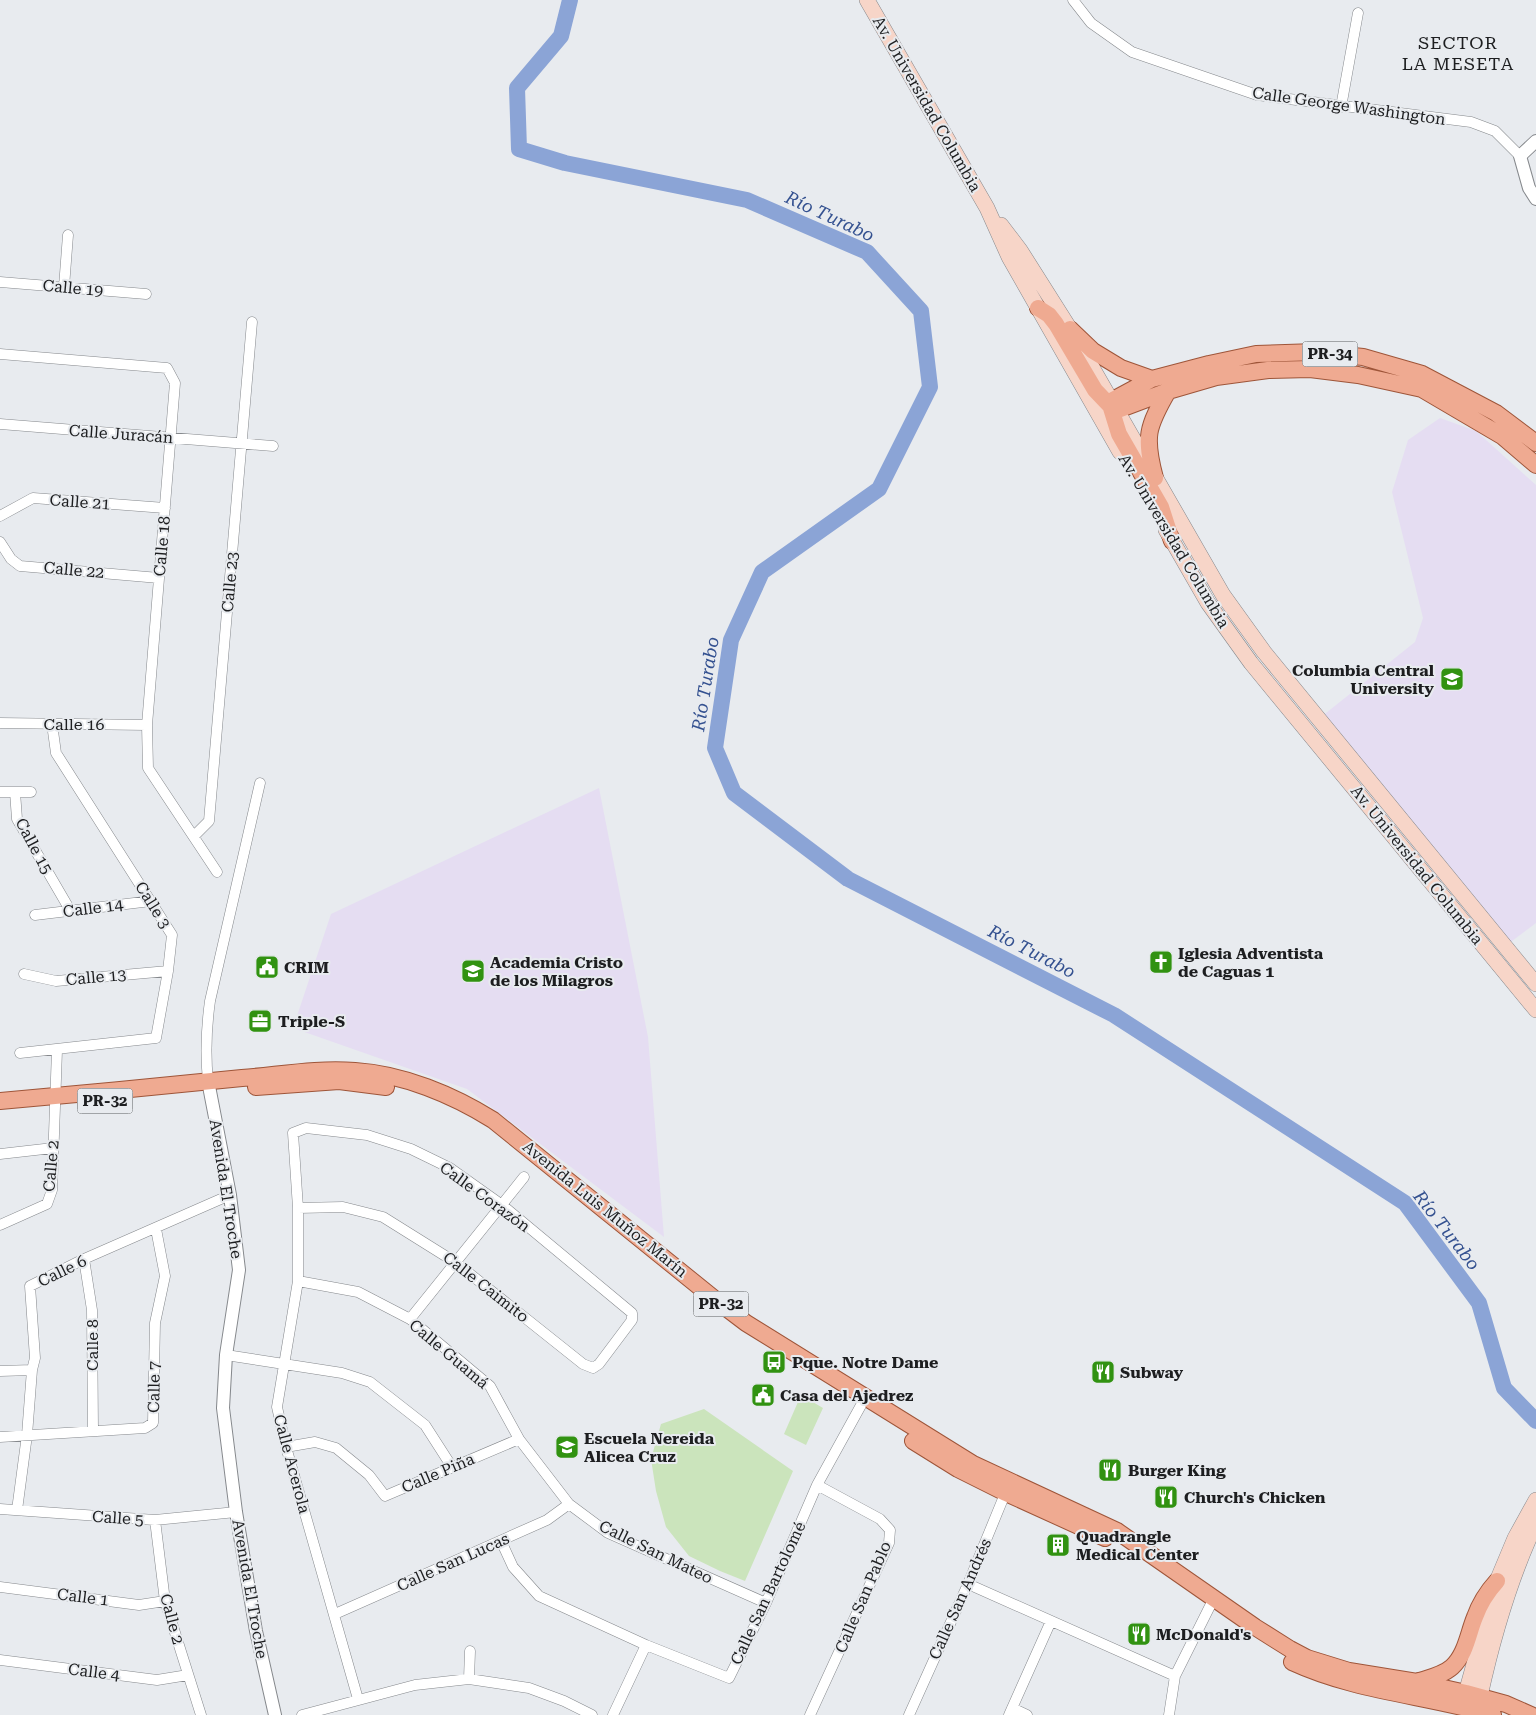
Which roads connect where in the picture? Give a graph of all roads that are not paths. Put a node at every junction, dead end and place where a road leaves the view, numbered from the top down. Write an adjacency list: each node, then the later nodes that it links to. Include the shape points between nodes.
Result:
1 (867, 0): 8 (main road, Av. Universidad Columbia)
2 (1073, 0): 4 (street, Calle George Washington, via 1091,23 1132,52 1257,95)
3 (1358, 13): 4 (street)
4 (1341, 107): 6 (street, Calle George Washington, via 1471,122 1495,131)
5 (1536, 141): 6 (street)
6 (1520, 156): 7 (street, via 1529,188)
7 (1536, 199)
8 (988, 208): 13 (main road, Av. Universidad Columbia, via 1009,257); 15 (main road, Av. Universidad Columbia, via 1020,250)
9 (68, 235): 11 (street)
10 (0, 282): 11 (street, Calle 19)
11 (64, 287): 12 (street, Calle 19)
12 (146, 294)
13 (1038, 308): 19 (main road, via 1056,324 1095,390); 30 (main road, Av. Universidad Columbia)
14 (252, 322): 22 (street, Calle 23)
15 (1070, 329): 17 (main road, via 1093,351 1121,368); 19 (main road, Av. Universidad Columbia)
16 (0, 354): 21 (street, Calle 18, via 167,368 175,383)
17 (1152, 379): 19 (main road, PR-34); 23 (main road, PR-34, via 1256,354 1316,352 1363,357 1422,374 1496,413)
18 (1168, 390): 19 (main road, PR-34); 25 (main road, PR-34, via 1268,370 1310,369 1358,375 1422,389 1502,436); 26 (main road, via 1150,426 1149,454)
19 (1113, 406): 26 (main road, Av. Universidad Columbia); 30 (main road, via 1119,434 1165,516)
20 (0, 424): 21 (street, Calle Juracán)
21 (170, 438): 22 (street, Calle Juracán); 27 (street, Calle 18)
22 (242, 443): 24 (street, Calle Juracán); 39 (street, Calle 23, via 209,821)
23 (1536, 443)
24 (273, 446)
25 (1536, 466)
26 (1155, 478): 40 (main road, Av. Universidad Columbia, via 1223,595 1259,645)
27 (165, 508): 28 (street, Calle 21, via 33,498); 31 (street, Calle 18)
28 (0, 516)
29 (0, 542): 31 (street, Calle 22, via 20,566)
30 (1172, 542): 41 (main road, Av. Universidad Columbia, via 1208,604 1251,663)
31 (159, 578): 34 (street, Calle 18)
32 (0, 723): 33 (street, Calle 16)
33 (52, 724): 34 (street, Calle 16); 43 (street, Calle 3, via 56,753)
34 (147, 724): 39 (street, Calle 18, via 148,768)
35 (260, 783): 54 (street, Avenida El Troche, via 210,1001 205,1038)
36 (0, 792): 37 (street)
37 (15, 792): 38 (street); 44 (street, Calle 15, via 17,819)
38 (31, 792)
39 (194, 836): 42 (street, Calle 18)
40 (1429, 853): 41 (main road); 49 (main road, Av. Universidad Columbia)
41 (1416, 864): 46 (main road, Av. Universidad Columbia)
42 (217, 872)
43 (151, 901): 44 (street, Calle 14); 47 (street, Calle 3, via 172,935)
44 (70, 910): 45 (street, Calle 14)
45 (34, 915)
46 (1498, 964): 50 (main road, via 1511,972); 51 (main road, Av. Universidad Columbia)
47 (168, 971): 48 (street, Calle 13, via 56,981); 52 (street, Calle 3, via 156,1038)
48 (24, 974)
49 (1536, 984)
50 (1536, 1002)
51 (1536, 1010)
52 (57, 1050): 53 (street); 56 (street, Calle 2)
53 (20, 1053)
54 (209, 1086): 56 (main road, Avenida Luis Muñoz Marín / PR-32); 62 (street, Avenida El Troche); 76 (main road, Avenida Luis Muñoz Marín / PR-32, via 339,1081 372,1084 437,1100 479,1117 520,1153 614,1223 698,1292 714,1312)
55 (0, 1101): 56 (main road, Avenida Luis Muñoz Marín / PR-32)
56 (55, 1101): 57 (main road, Avenida Luis Muñoz Marín / PR-32); 59 (street, Calle 2)
57 (0, 1111)
58 (293, 1133): 63 (street, Calle Corazón, via 306,1128 367,1135 411,1149 450,1168); 64 (street, Calle Acerola)
59 (53, 1148): 60 (street); 65 (street, Calle 2, via 52,1190 47,1204)
60 (0, 1154)
61 (524, 1177): 63 (street)
62 (230, 1195): 66 (street, Calle 6); 72 (street, Avenida El Troche, via 239,1270)
63 (502, 1205): 68 (street); 70 (street, Calle Corazón)
64 (298, 1208): 68 (street, Calle Caimito, via 343,1207 383,1217); 69 (street, Calle Acerola)
65 (0, 1225)
66 (156, 1229): 67 (street, Calle 6); 77 (street, Calle 7, via 166,1276 155,1323 153,1423 145,1428)
67 (84, 1259): 74 (street, Calle 6, via 30,1286 35,1358); 77 (street, Calle 8, via 92,1310)
68 (455, 1262): 70 (street, Calle Caimito, via 592,1368 599,1364 632,1320 632,1313); 71 (street)
69 (298, 1281): 71 (street, Calle Guamá, via 358,1292); 73 (street, Calle Acerola)
70 (626, 1308)
71 (410, 1319): 80 (street, Calle Guamá, via 490,1386)
72 (226, 1355): 73 (street); 89 (street, Avenida El Troche, via 223,1408)
73 (283, 1363): 81 (street, Calle Acerola, via 277,1407); 82 (street, via 342,1373 370,1382 425,1426)
74 (32, 1370): 75 (street); 78 (street, Calle 6)
75 (0, 1371)
76 (863, 1402): 83 (street, Calle San Bartolomé); 84 (main road, Avenida Luis Muñoz Marín / PR-32, via 958,1469)
77 (93, 1431): 78 (street, Calle 7)
78 (27, 1435): 79 (street, Calle 7); 88 (street, Calle 6)
79 (0, 1437)
80 (519, 1439): 82 (street, Calle Piña); 86 (street, Calle San Mateo)
81 (286, 1447): 82 (street, Calle Piña, via 315,1442 336,1448 370,1475 385,1496); 99 (street, Calle Acerola)
82 (452, 1467)
83 (817, 1485): 97 (street, Calle San Bartolomé); 116 (street, Calle San Pablo, via 880,1519 890,1530 889,1543)
84 (1008, 1487): 94 (street, Calle San Andrés); 98 (main road, Avenida Luis Muñoz Marín / PR-32, via 1115,1543)
85 (1536, 1500): 93 (main road)
86 (569, 1504): 92 (street, Calle San Lucas, via 548,1520); 97 (street, Calle San Mateo, via 608,1533)
87 (0, 1509): 88 (street, Calle 5)
88 (17, 1510): 90 (street, Calle 5)
89 (236, 1512): 90 (street, Calle 5); 112 (street, Avenida El Troche, via 256,1631)
90 (155, 1520): 96 (street, Calle 2)
91 (1536, 1523): 109 (main road, via 1523,1551)
92 (501, 1541): 99 (street, Calle San Lucas); 101 (street, Calle San Bartolomé, via 513,1568 539,1596)
93 (1497, 1581): 107 (main road, via 1485,1595 1464,1650 1452,1668); 109 (main road)
94 (968, 1584): 100 (street); 117 (street, Calle San Andrés)
95 (0, 1587): 96 (street, Calle 1, via 139,1605)
96 (165, 1601): 104 (street, Calle 2)
97 (766, 1603): 101 (street, Calle San Bartolomé, via 729,1678)
98 (1212, 1603): 105 (street); 107 (main road, Avenida Luis Muñoz Marín / PR-32, via 1307,1658 1349,1671); 109 (main road, Avenida Luis Muñoz Marín / PR-32, via 1292,1662 1319,1674 1344,1682)
99 (335, 1614): 108 (street, Calle Acerola)
100 (1051, 1621): 105 (street); 110 (street)
101 (646, 1645): 115 (street)
102 (470, 1651): 106 (street)
103 (0, 1660): 104 (street, Calle 4, via 157,1680)
104 (188, 1675): 111 (street, Calle 2)
105 (1175, 1676): 119 (street)
106 (469, 1679): 108 (street, via 415,1685); 114 (street, via 529,1688)
107 (1417, 1682): 109 (main road, Avenida Luis Muñoz Marín / PR-32)
108 (358, 1699): 113 (street)
109 (1471, 1706): 120 (main road, Avenida Luis Muñoz Marín / PR-32); 121 (main road, Avenida Luis Muñoz Marín / PR-32, via 1506,1704)
110 (1010, 1712): 118 (street)
111 (201, 1715)
112 (275, 1715)
113 (302, 1715)
114 (592, 1715)
115 (613, 1715)
116 (810, 1715)
117 (909, 1715)
118 (1027, 1715)
119 (1169, 1715)
120 (1493, 1715)
121 (1531, 1715)

